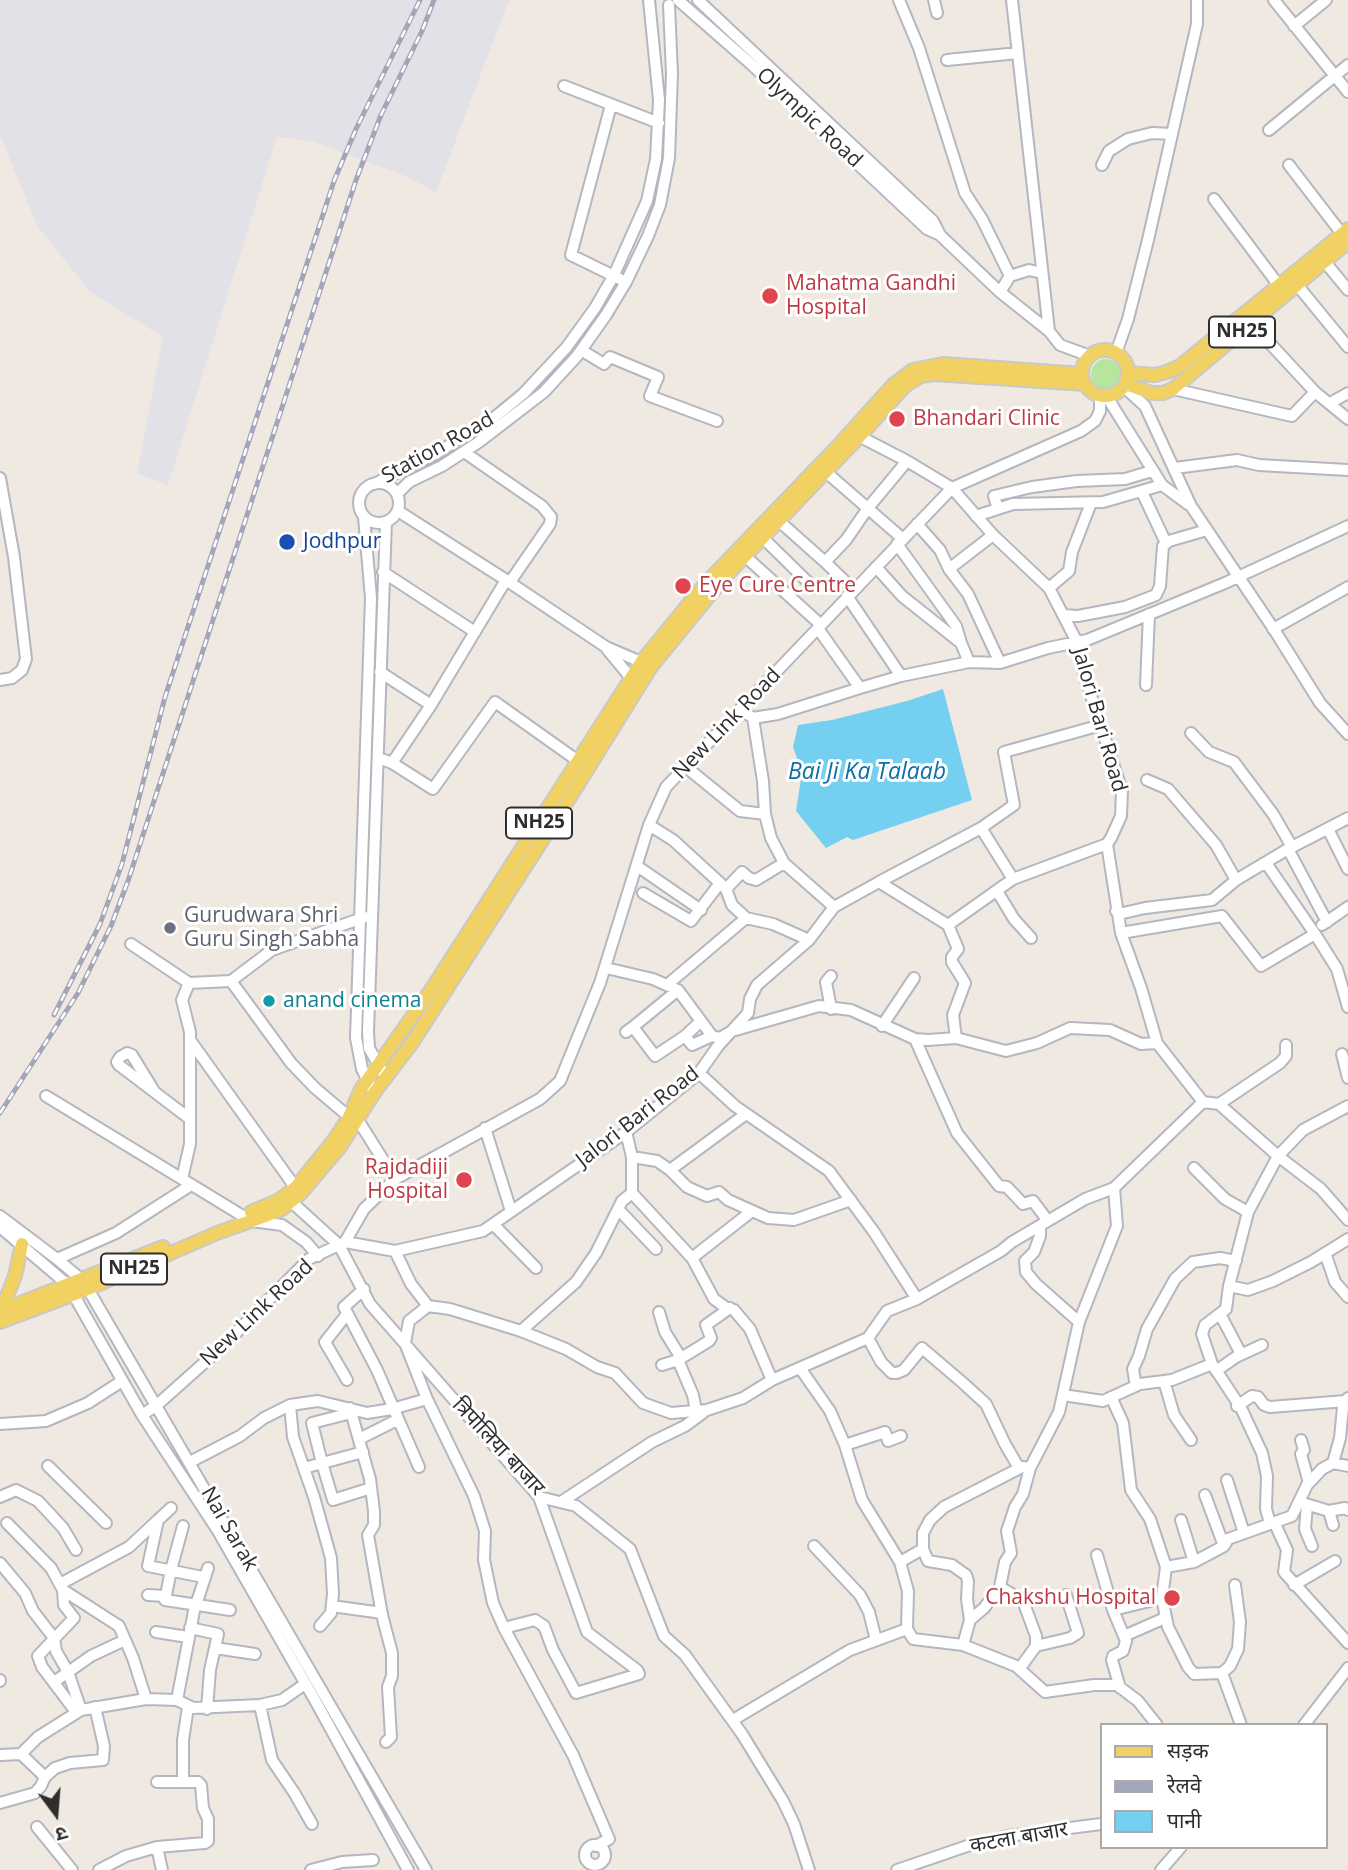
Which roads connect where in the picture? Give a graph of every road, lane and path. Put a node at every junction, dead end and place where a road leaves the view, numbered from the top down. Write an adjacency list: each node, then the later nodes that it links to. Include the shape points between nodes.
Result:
1 (650, 0): 8 (street, via 660,6); 19 (street, Station Road)
2 (899, 0): 30 (street, via 965,193)
3 (934, 0): 10 (street)
4 (1012, 0): 12 (street)
5 (1197, 0): 21 (street, via 1197,24)
6 (1275, 0): 11 (street)
7 (1326, 0): 11 (street)
8 (674, 2): 25 (street, Olympic Road, via 751,64 927,229); 31 (street, Station Road, via 669,159 660,205)
9 (707, 2): 25 (street, Olympic Road, via 933,221)
10 (937, 13)
11 (1294, 26): 15 (street)
12 (1018, 53): 13 (street); 28 (street)
13 (947, 60)
14 (1348, 65): 15 (street)
15 (1334, 76): 17 (street); 20 (street)
16 (564, 86): 18 (street)
17 (1348, 92)
18 (611, 105): 19 (street); 29 (street, via 571,254)
19 (659, 123): 29 (street, Station Road, via 647,201)
20 (1269, 130)
21 (1172, 134): 22 (street, via 1128,139 1109,152); 40 (street)
22 (1102, 165)
23 (1289, 165): 26 (street)
24 (1214, 199): 33 (street)
25 (940, 235): 35 (street, Olympic Road)
26 (1346, 235): 27 (main road, NH25); 33 (main road, NH25)
27 (1325, 262): 32 (main road, NH25); 34 (street)
28 (1042, 273): 30 (street, via 1029,270); 37 (street)
29 (614, 275): 31 (street); 59 (street, Station Road, via 566,348 523,394 435,454)
30 (1010, 276): 35 (street)
31 (626, 282): 39 (street, Station Road)
32 (1298, 286): 36 (main road, NH25); 38 (street)
33 (1280, 287): 43 (main road, NH25, via 1180,366)
34 (1348, 290)
35 (1000, 292): 37 (street, Olympic Road)
36 (1252, 324): 44 (main road, NH25); 45 (street)
37 (1049, 331): 41 (street, Olympic Road, via 1060,345)
38 (1348, 347)
39 (581, 350): 50 (street, via 604,364 610,357 658,377 650,396); 52 (street, Station Road, via 544,392)
40 (1116, 353): 41 (main road, via 1103,350); 43 (main road, via 1125,361)
41 (1090, 356): 42 (main road)
42 (1083, 379): 47 (main road, via 1088,390); 51 (main road, NH25, via 921,376 903,382)
43 (1126, 381): 44 (main road, via 1152,393); 47 (main road, via 1119,392); 54 (street, via 1145,406)
44 (1173, 389): 45 (street, via 1292,416)
45 (1315, 392): 48 (street)
46 (1348, 393): 48 (street)
47 (1104, 396): 56 (street); 61 (street, New Link Road, via 1095,421 1081,431)
48 (1330, 403): 49 (street)
49 (1348, 419)
50 (717, 421)
51 (856, 434): 53 (street, Jalori Bari Road); 57 (main road, NH25); 101 (main road, NH25, via 713,576)
52 (464, 452): 63 (street, Station Road, via 409,482); 86 (street, via 551,517)
53 (907, 461): 61 (street, Jalori Bari Road); 66 (street)
54 (1175, 468): 55 (street, via 1237,460); 65 (street)
55 (1348, 470)
56 (1152, 471): 60 (street); 67 (street, via 1125,479 1077,481 994,496)
57 (827, 472): 66 (street); 71 (main road, NH25)
58 (0, 478): 104 (street, via 26,659 22,670)
59 (374, 484): 63 (street, via 387,485); 70 (street, via 364,489 359,500)
60 (1162, 485): 62 (street); 65 (street)
61 (952, 488): 69 (street, Jalori Bari Road); 73 (street, New Link Road)
62 (1142, 492): 64 (street); 79 (street)
63 (397, 494): 68 (street)
64 (1091, 503): 67 (street, via 1013,504); 89 (street, via 1069,571)
65 (1191, 506): 75 (street)
66 (868, 508): 78 (street); 81 (street)
67 (999, 509): 69 (street)
68 (398, 511): 72 (street); 86 (street)
69 (976, 516): 76 (street, Jalori Bari Road)
70 (364, 517): 72 (street); 142 (street, via 371,598)
71 (779, 521): 77 (main road, NH25); 81 (street)
72 (386, 522): 84 (street)
73 (917, 524): 78 (street, New Link Road); 83 (street)
74 (1348, 526): 85 (street)
75 (1207, 530): 79 (street); 85 (street)
76 (992, 535): 83 (street); 89 (street, Jalori Bari Road)
77 (763, 538): 80 (main road, NH25); 88 (street)
78 (900, 541): 82 (street, New Link Road); 97 (street, via 956,626)
79 (1166, 543): 92 (street, via 1156,595 1125,607)
80 (745, 556): 93 (street); 101 (main road, NH25)
81 (825, 562): 90 (street)
82 (876, 567): 90 (street, New Link Road); 97 (street, via 902,596)
83 (949, 569): 100 (street, via 968,594)
84 (383, 572): 95 (street); 102 (street)
85 (1238, 576): 91 (street); 94 (street)
86 (508, 581): 95 (street); 98 (street)
87 (1348, 587): 94 (street)
88 (814, 588)
89 (1049, 588): 92 (street, Jalori Bari Road)
90 (850, 592): 93 (street, New Link Road); 103 (street)
91 (1149, 614): 96 (street); 106 (street)
92 (1063, 615): 96 (street, Jalori Bari Road)
93 (820, 627): 107 (street); 109 (street, New Link Road)
94 (1273, 629): 113 (street, via 1320,703)
95 (475, 632): 108 (street)
96 (1077, 642): 100 (street); 111 (street, Jalori Bari Road)
97 (961, 643): 99 (street)
98 (606, 647): 101 (street); 105 (street)
99 (969, 662): 100 (street); 103 (street)
100 (1000, 663)
101 (646, 664): 105 (main road, NH25)
102 (380, 672): 108 (street); 114 (street)
103 (901, 676): 107 (street)
104 (0, 680)
105 (634, 682): 115 (main road, NH25); 172 (main road, NH25, via 565,805)
106 (1146, 685)
107 (860, 688): 110 (street)
108 (431, 705): 116 (street)
109 (740, 709): 110 (street); 117 (street, New Link Road)
110 (753, 718): 119 (street)
111 (1101, 725): 122 (street, Jalori Bari Road, via 1003,750 1014,805); 124 (street, Jalori Bari Road, via 1122,790 1121,816)
112 (1192, 733): 125 (street, via 1209,752 1234,762 1273,814)
113 (1348, 734)
114 (379, 758): 116 (street); 140 (street)
115 (578, 761): 116 (street, via 495,702 433,789); 170 (main road, NH25)
116 (392, 763)
117 (685, 767): 119 (street, via 740,811); 121 (street, New Link Road, via 666,787)
118 (1147, 780): 131 (street, via 1168,789 1216,845)
119 (765, 814): 126 (street)
120 (1348, 818): 123 (street)
121 (649, 825): 128 (street, New Link Road); 133 (street, via 673,840)
122 (981, 828): 130 (street); 132 (street, Jalori Bari Road)
123 (1328, 829): 125 (street); 129 (street)
124 (1107, 844): 130 (street); 139 (street)
125 (1290, 848): 127 (street); 143 (street)
126 (784, 863): 133 (street, via 756,880 742,872); 136 (street)
127 (1266, 863): 131 (street); 145 (street)
128 (637, 866): 138 (street); 150 (street, New Link Road)
129 (1348, 869)
130 (1013, 879): 134 (street)
131 (1236, 880): 139 (street, via 1212,900)
132 (879, 882): 136 (street, Jalori Bari Road); 144 (street)
133 (723, 886): 138 (street); 141 (street, via 732,905)
134 (997, 891): 144 (street); 147 (street)
135 (643, 893): 138 (street, via 688,921)
136 (834, 907): 148 (street, Jalori Bari Road)
137 (1348, 907): 143 (street)
138 (701, 910)
139 (1116, 911): 146 (street)
140 (371, 915): 142 (street); 170 (street, via 368,1032 369,1048)
141 (746, 918): 148 (street); 155 (street)
142 (359, 920): 153 (street, via 272,950); 174 (street, via 356,1038)
143 (1327, 922): 145 (street)
144 (948, 925): 164 (street, via 958,947 952,962 965,983 953,1015)
145 (1314, 932): 146 (street, via 1261,966 1222,916); 157 (street, via 1337,969)
146 (1121, 933): 167 (street)
147 (1031, 938)
148 (809, 940): 161 (street, Jalori Bari Road, via 757,985 748,1013)
149 (131, 944): 154 (street)
150 (606, 968): 155 (street); 184 (street, New Link Road, via 560,1081 540,1099)
151 (831, 976): 158 (street, via 826,982)
152 (914, 978): 160 (street)
153 (232, 981): 154 (street); 183 (street, via 291,1063)
154 (189, 983): 166 (street, via 182,1000)
155 (667, 985): 156 (street)
156 (678, 990): 159 (street); 162 (street, via 630,1029 654,1056)
157 (1348, 1007)
158 (831, 1009): 160 (street, via 852,1010); 161 (street, via 815,1007)
159 (701, 1021): 162 (street); 163 (street)
160 (883, 1026): 165 (street)
161 (732, 1031): 163 (street, via 720,1038); 171 (street, Jalori Bari Road)
162 (685, 1036): 163 (street, via 692,1045)
163 (712, 1036)
164 (956, 1038): 165 (street); 167 (street, via 1006,1051 1070,1028 1110,1030 1141,1044)
165 (915, 1039): 204 (street, via 957,1133 999,1186 1007,1187 1023,1204 1033,1202)
166 (190, 1040): 182 (street); 194 (street, त्रिपोलिया बाजार)
167 (1157, 1043): 178 (street)
168 (1286, 1045): 179 (street, via 1280,1063)
169 (1342, 1054): 173 (street)
170 (378, 1066): 172 (street); 174 (main road, NH25)
171 (699, 1073): 181 (street); 185 (street, Jalori Bari Road)
172 (386, 1078): 176 (main road, NH25)
173 (1348, 1078)
174 (366, 1081): 176 (street); 183 (main road, NH25)
175 (154, 1091): 182 (street)
176 (374, 1093): 183 (main road, NH25)
177 (46, 1096): 191 (street)
178 (1203, 1102): 179 (street); 192 (street)
179 (1219, 1104): 186 (street)
180 (1348, 1106): 186 (street, via 1303,1130)
181 (746, 1114): 189 (street); 195 (street, via 829,1171)
182 (190, 1119): 191 (street)
183 (354, 1120): 190 (street); 194 (main road, NH25, via 340,1147)
184 (485, 1128): 190 (street, New Link Road); 197 (street)
185 (626, 1132): 187 (street); 197 (street, Jalori Bari Road)
186 (1278, 1156): 199 (street); 202 (street, via 1321,1189)
187 (632, 1157): 189 (street, via 657,1161); 193 (street)
188 (1194, 1168): 199 (street, via 1226,1199)
189 (670, 1170): 198 (street, via 687,1187 707,1196 719,1192)
190 (395, 1179): 207 (street, New Link Road, via 364,1209)
191 (187, 1182): 201 (street); 214 (street, via 116,1233)
192 (1114, 1188): 204 (street); 229 (street, via 1117,1226)
193 (632, 1193): 196 (street); 213 (street)
194 (293, 1195): 201 (main road, NH25, via 282,1209); 207 (street, त्रिपोलिया बाजार)
195 (851, 1200): 198 (street, via 794,1220 768,1219); 222 (street)
196 (618, 1209): 209 (street); 230 (street, via 576,1282)
197 (511, 1211): 203 (street, Jalori Bari Road)
198 (752, 1211): 213 (street)
199 (1248, 1212): 215 (street)
200 (0, 1216): 214 (street, Nai Sarak)
201 (247, 1218): 212 (street, via 282,1225); 217 (main road, NH25)
202 (1348, 1220)
203 (493, 1224): 210 (street, Jalori Bari Road, via 483,1231); 216 (street)
204 (1044, 1224): 222 (street); 229 (street, via 1034,1252 1025,1261 1026,1272)
205 (0, 1227): 208 (street)
206 (1348, 1239): 211 (street)
207 (342, 1243): 210 (street, Jalori Bari Road); 212 (street, New Link Road); 219 (street, त्रिपोलिया बाजार)
208 (22, 1244): 220 (street); 228 (main road)
209 (656, 1249)
210 (395, 1251): 223 (street)
211 (1325, 1253): 218 (street, via 1248,1290); 221 (street, via 1335,1282)
212 (318, 1256): 248 (street, New Link Road, via 309,1259)
213 (692, 1258): 224 (street, via 714,1299)
214 (57, 1259): 217 (street, Nai Sarak)
215 (1236, 1261): 218 (street); 243 (street, via 1193,1262 1175,1279 1147,1329 1133,1369)
216 (536, 1268)
217 (85, 1284): 220 (main road, NH25); 248 (street, Nai Sarak)
218 (1229, 1286): 227 (street, via 1226,1309)
219 (364, 1289): 226 (street, via 344,1307); 232 (street, त्रिपोलिया बाजार, via 370,1304)
220 (71, 1290): 228 (main road, NH25); 241 (street)
221 (1348, 1297)
222 (917, 1299): 231 (street, via 887,1311)
223 (428, 1306): 230 (street); 232 (street, via 409,1321)
224 (730, 1308): 235 (street, via 706,1325 709,1341); 240 (street, via 750,1329)
225 (659, 1312): 235 (street)
226 (347, 1314): 239 (street, via 325,1342); 251 (street)
227 (1220, 1314): 234 (street); 237 (street, via 1202,1329)
228 (0, 1315)
229 (1079, 1322): 244 (street)
230 (521, 1331): 253 (street, via 615,1373 643,1404 671,1413)
231 (868, 1338): 238 (street); 272 (street, via 881,1362 895,1374 922,1348 932,1356 985,1404 1005,1444)
232 (405, 1343): 246 (street); 278 (street, त्रिपोलिया बाजार)
233 (1262, 1345): 234 (street)
234 (1241, 1354): 237 (street)
235 (679, 1359): 236 (street); 253 (street)
236 (662, 1364)
237 (1214, 1367): 242 (street); 250 (street)
238 (800, 1368): 240 (street); 256 (street)
239 (347, 1380)
240 (772, 1380): 253 (street, via 743,1398)
241 (122, 1381): 255 (street); 258 (street, via 89,1403 46,1421)
242 (1164, 1381): 243 (street); 261 (street, via 1174,1415)
243 (1136, 1386): 245 (street)
244 (1063, 1395): 245 (street, via 1104,1401); 272 (street, via 1059,1412)
245 (1111, 1397): 302 (street, via 1123,1423 1131,1490 1150,1519)
246 (427, 1399): 251 (street); 321 (street, via 478,1508 485,1531 488,1585)
247 (1347, 1399): 250 (street, via 1270,1407 1252,1396); 267 (street)
248 (157, 1405): 255 (street, New Link Road); 265 (street, Nai Sarak)
249 (290, 1405): 254 (street, via 318,1401); 265 (street); 270 (street, via 293,1437)
250 (1237, 1406): 288 (street, via 1265,1463 1266,1509)
251 (392, 1409): 254 (street); 257 (street)
252 (844, 1409): 256 (street)
253 (701, 1410): 279 (street, via 684,1426)
254 (350, 1411): 260 (street); 266 (street, via 312,1423)
255 (142, 1415): 291 (street)
256 (833, 1416): 263 (street)
257 (397, 1420): 260 (street); 271 (street)
258 (0, 1424)
259 (901, 1436): 263 (street, via 888,1441 885,1432)
260 (359, 1439): 264 (street)
261 (1191, 1440)
262 (1301, 1440): 274 (street)
263 (845, 1445): 300 (street, via 862,1500)
264 (363, 1452): 266 (street); 275 (street)
265 (190, 1462): 291 (street, Nai Sarak)
266 (322, 1463): 270 (street); 275 (street, via 333,1500)
267 (1333, 1463): 269 (street); 274 (street)
268 (48, 1466): 287 (street)
269 (1348, 1466)
270 (304, 1468): 314 (street, via 331,1558)
271 (419, 1468)
272 (1024, 1468): 296 (street, via 937,1513 923,1533); 308 (street, via 1023,1494 1007,1531 1012,1553 1005,1562)
273 (1227, 1480): 292 (street)
274 (1309, 1483): 280 (street)
275 (371, 1488): 317 (street, via 374,1525 368,1535)
276 (1205, 1495): 294 (street)
277 (0, 1497): 297 (street, via 16,1490 38,1501)
278 (539, 1497): 279 (street, त्रिपोलिया बाजार); 321 (street, via 587,1632 639,1674 576,1693 544,1626 535,1620)
279 (561, 1502): 349 (street, त्रिपोलिया बाजार, via 576,1506 630,1549 664,1636 685,1655)
280 (1303, 1504): 283 (street); 288 (street, via 1292,1516); 295 (street)
281 (171, 1508): 284 (street)
282 (1348, 1510): 283 (street)
283 (1329, 1511): 289 (street)
284 (158, 1520): 303 (street, via 148,1566); 307 (street, via 129,1547)
285 (1181, 1520): 301 (street)
286 (7, 1523): 307 (street, via 51,1568)
287 (106, 1523)
288 (1272, 1523): 292 (street); 306 (street, via 1287,1550 1284,1572)
289 (1333, 1525)
290 (183, 1526): 303 (street)
291 (222, 1528): 339 (street); 342 (street, Nai Sarak)
292 (1244, 1533): 294 (street, via 1228,1539)
293 (814, 1546): 328 (street, via 860,1595)
294 (1224, 1546): 301 (street)
295 (1312, 1546)
296 (923, 1549): 300 (street); 319 (street, via 929,1562 952,1565 966,1575)
297 (76, 1550)
298 (1097, 1555): 315 (street)
299 (1335, 1561): 306 (street)
300 (901, 1562): 322 (street, via 908,1591)
301 (1194, 1562): 302 (street)
302 (1166, 1567): 312 (street)
303 (170, 1570): 311 (street); 313 (street, via 205,1572)
304 (2, 1571): 326 (street, via 25,1593)
305 (1235, 1585): 337 (street, via 1238,1649)
306 (1294, 1585): 329 (street)
307 (62, 1587): 326 (street, via 64,1605 74,1618); 327 (street, via 119,1626)
308 (1000, 1587): 319 (street); 331 (street, via 1024,1603)
309 (148, 1595): 311 (street)
310 (1066, 1595): 331 (street, via 1078,1633)
311 (165, 1596): 313 (street, via 165,1600)
312 (1162, 1598): 315 (street); 318 (street)
313 (196, 1604): 316 (street); 324 (street)
314 (332, 1606): 317 (street); 320 (street)
315 (1113, 1609): 325 (street)
316 (230, 1610)
317 (382, 1613): 353 (street, via 392,1653 388,1688 391,1737)
318 (1165, 1618): 325 (street); 337 (street, via 1194,1674)
319 (970, 1620): 330 (street)
320 (320, 1626)
321 (503, 1628): 363 (street, via 573,1755 610,1839)
322 (907, 1629): 328 (street); 330 (street, via 913,1639)
323 (156, 1632): 324 (street)
324 (189, 1632): 332 (street, via 218,1634); 343 (street)
325 (1124, 1636): 340 (street, via 1125,1648 1112,1660)
326 (54, 1638): 336 (street); 338 (street, via 38,1656)
327 (125, 1640): 336 (street); 341 (street)
328 (876, 1640): 349 (street, via 850,1650)
329 (1348, 1643)
330 (963, 1645): 334 (street)
331 (1035, 1646): 334 (street)
332 (215, 1648): 333 (street); 347 (street)
333 (255, 1654)
334 (1020, 1668): 340 (street, via 1045,1692 1106,1684)
335 (1348, 1668): 352 (street)
336 (68, 1672): 338 (street); 348 (street)
337 (1222, 1673): 351 (street)
338 (54, 1682): 348 (street)
339 (305, 1684): 342 (street); 344 (street, via 282,1700)
340 (1120, 1688): 350 (street)
341 (146, 1699): 343 (street); 345 (street)
342 (321, 1699): 368 (street, Nai Sarak); 373 (street)
343 (177, 1700): 346 (street)
344 (260, 1705): 347 (street); 360 (street, via 272,1760)
345 (95, 1707): 348 (street); 356 (street, via 103,1760 70,1763)
346 (188, 1707): 347 (street); 357 (street)
347 (207, 1709)
348 (79, 1711): 354 (street, via 38,1737)
349 (733, 1720): 374 (street, त्रिपोलिया बाजार, via 783,1801)
350 (1155, 1723)
351 (1240, 1723)
352 (1306, 1723)
353 (386, 1742)
354 (21, 1754): 355 (street); 356 (street)
355 (0, 1755)
356 (45, 1777): 359 (street, via 35,1793)
357 (183, 1781): 358 (street); 364 (street, via 201,1785 208,1841)
358 (157, 1782)
359 (0, 1802)
360 (312, 1824)
361 (1100, 1824): 375 (street, कटला बाजार, via 1008,1836)
362 (37, 1827): 369 (street)
363 (596, 1846): 367 (street, via 604,1853); 367 (street, via 586,1850 586,1859)
364 (157, 1847): 370 (street); 371 (street)
365 (1179, 1849): 376 (street)
366 (373, 1860): 372 (street)
367 (605, 1866)
368 (425, 1869)
369 (72, 1870)
370 (99, 1870)
371 (162, 1870)
372 (311, 1870)
373 (408, 1870)
374 (809, 1870)
375 (897, 1870)
376 (1161, 1870)

